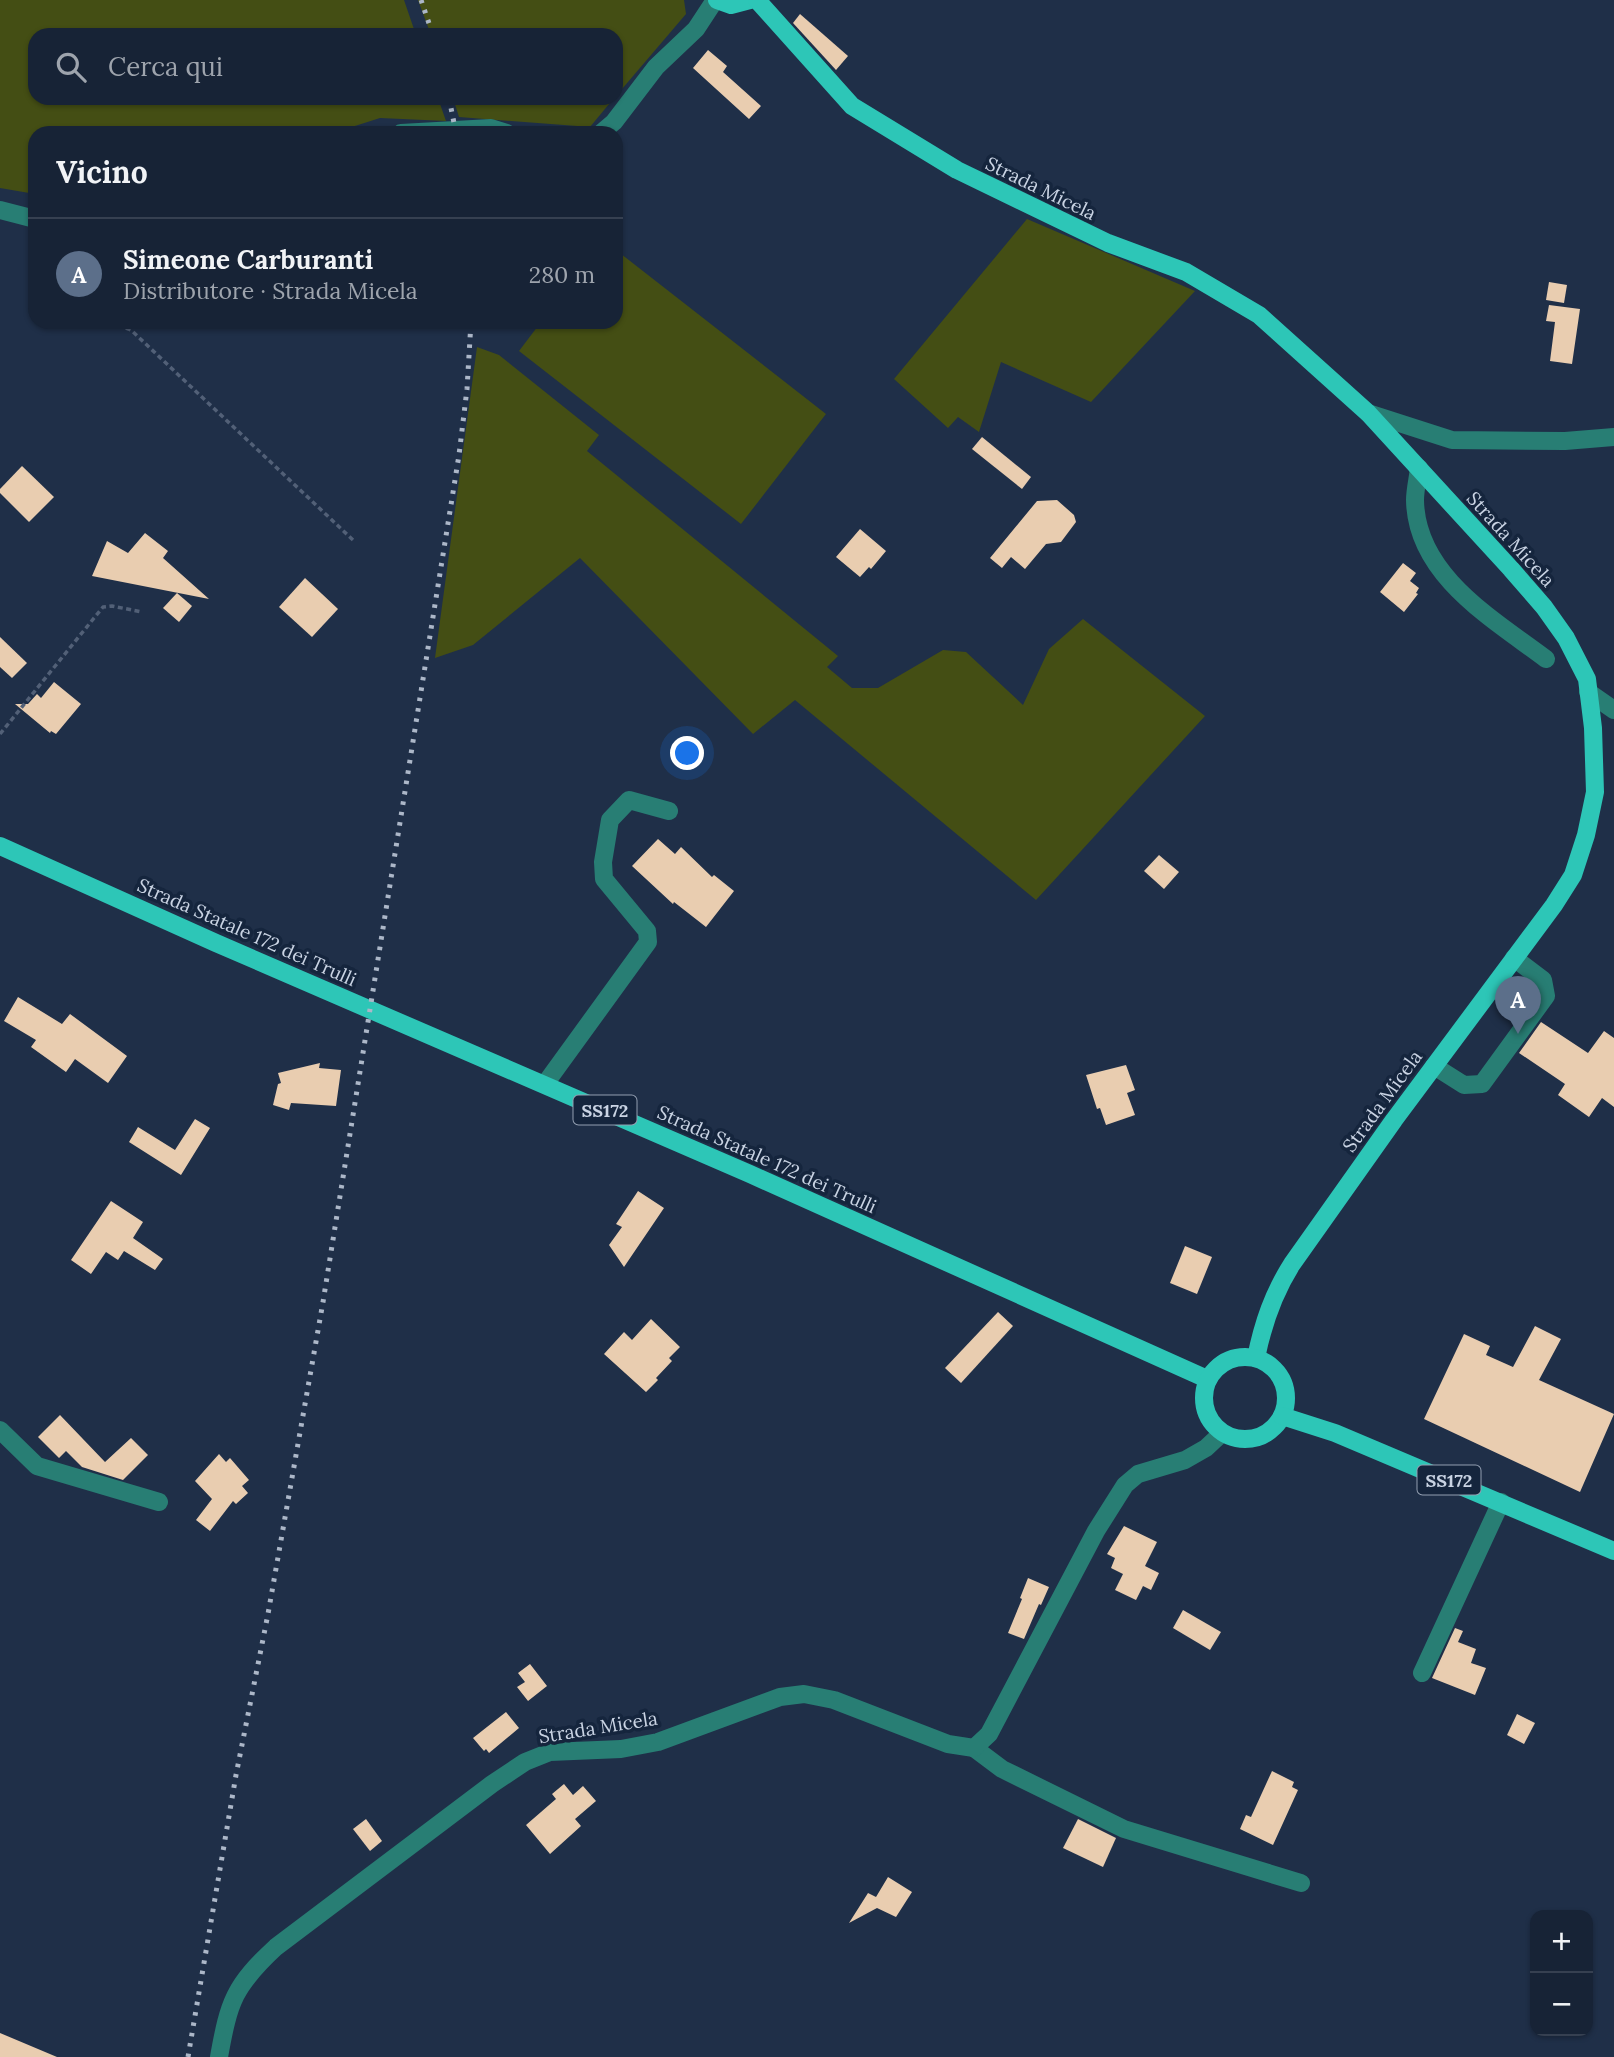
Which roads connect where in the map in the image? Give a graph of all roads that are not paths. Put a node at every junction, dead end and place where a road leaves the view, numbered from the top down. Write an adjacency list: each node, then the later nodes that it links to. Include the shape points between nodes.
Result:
1 (716, 0): 2 (main road, via 731,5); 4 (street)
2 (750, 0)
3 (757, 0): 7 (main road, Strada Micela, via 852,106 957,170 1108,243 1217,289 1259,315)
4 (609, 126)
5 (0, 210): 6 (street)
6 (28, 217)
7 (1368, 413): 8 (street, via 1452,440); 9 (main road, Strada Micela)
8 (1614, 437)
9 (1419, 468): 10 (street, via 1415,502 1422,536 1439,569 1463,596); 11 (main road, Strada Micela, via 1544,607 1566,638 1587,679)
10 (1546, 659)
11 (1588, 692): 12 (street); 15 (main road, Strada Micela, via 1595,792 1586,835 1573,874)
12 (1614, 710)
13 (669, 811): 17 (street, via 629,800 610,820 604,879 648,930 648,942)
14 (0, 846): 17 (main road, Strada Statale 172 dei Trulli / SS172)
15 (1514, 958): 16 (main road, Strada Micela); 16 (street, via 1543,980 1546,996 1482,1084 1464,1085)
16 (1434, 1066): 18 (main road, Strada Micela, via 1277,1288)
17 (545, 1084): 19 (main road, Strada Statale 172 dei Trulli / SS172)
18 (1256, 1358): 19 (main road, via 1228,1360); 20 (main road, via 1276,1371 1282,1381 1286,1405)
19 (1208, 1379): 22 (main road, via 1203,1403)
20 (1282, 1416): 22 (main road, via 1262,1436 1235,1438); 24 (main road, SS172, via 1335,1433)
21 (0, 1430): 23 (street, via 37,1466)
22 (1222, 1433): 27 (street, via 1185,1460 1138,1474 1125,1485 989,1734)
23 (159, 1502)
24 (1501, 1502): 25 (main road, SS172); 26 (street)
25 (1614, 1551)
26 (1422, 1673)
27 (974, 1748): 28 (street, Strada Micela, via 1002,1769 1124,1829); 29 (street, Strada Micela, via 948,1744 834,1700 804,1694 780,1697 658,1742 621,1749 550,1752 525,1762 249,1972 234,1994)
28 (1301, 1883)
29 (219, 2057)

